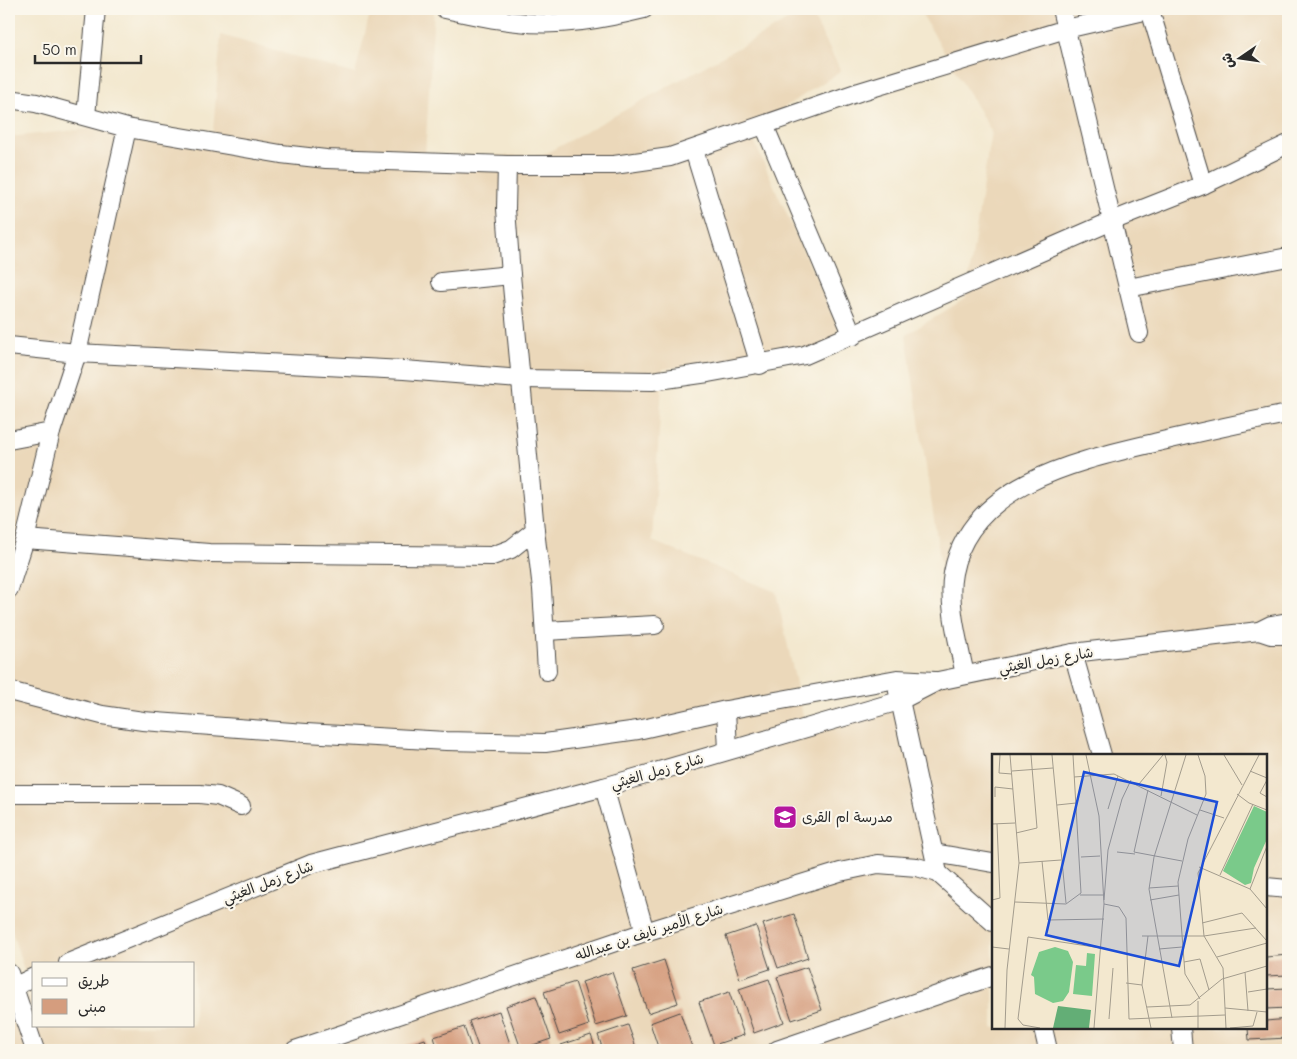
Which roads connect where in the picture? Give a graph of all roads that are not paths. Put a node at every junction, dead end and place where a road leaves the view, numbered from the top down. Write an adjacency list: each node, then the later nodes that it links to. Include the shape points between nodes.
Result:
1 (96, 9): 9 (street)
2 (445, 9): 6 (street)
3 (644, 9): 6 (street, via 564,23)
4 (1061, 9): 7 (street)
5 (1152, 9): 7 (street); 15 (street)
6 (517, 16)
7 (1066, 29): 10 (street, via 859,92); 16 (street)
8 (9, 99): 9 (street)
9 (86, 116): 11 (street)
10 (764, 125): 13 (street); 22 (street)
11 (127, 128): 14 (street, via 317,158); 24 (street)
12 (1288, 144): 15 (street)
13 (694, 150): 14 (street, via 638,163); 25 (street)
14 (507, 165): 18 (street, via 506,209)
15 (1203, 185): 16 (street)
16 (1112, 221): 20 (street); 22 (street)
17 (1288, 257): 20 (street)
18 (511, 275): 19 (street); 26 (street)
19 (442, 282)
20 (1128, 288): 21 (street)
21 (1139, 333)
22 (853, 336): 25 (street, via 805,355)
23 (9, 346): 24 (street)
24 (77, 353): 26 (street, via 404,370); 28 (street)
25 (760, 365): 26 (street, via 652,381)
26 (521, 380): 30 (street)
27 (1288, 414): 40 (street, via 1085,460 1026,484 984,513 969,534 952,574)
28 (51, 432): 29 (street); 31 (street)
29 (9, 440)
30 (535, 530): 31 (street, via 511,549 492,556 209,553); 35 (street)
31 (25, 539): 32 (street)
32 (9, 589)
33 (1288, 622): 36 (street)
34 (655, 626): 35 (street)
35 (545, 631): 39 (street)
36 (1259, 631): 37 (street); 38 (street, شارع زمل الغيثي)
37 (1288, 635)
38 (1073, 654): 40 (street, شارع زمل الغيثي); 47 (street)
39 (547, 671)
40 (965, 674): 42 (street, شارع زمل الغيثي)
41 (896, 679): 42 (street); 44 (street); 45 (street)
42 (938, 682): 44 (street, شارع زمل الغيثي)
43 (9, 691): 45 (street, via 102,715 143,721 446,741 545,743 638,730)
44 (899, 701): 46 (street, شارع زمل الغيثي); 51 (street)
45 (726, 710): 46 (street)
46 (728, 750): 48 (street, شارع زمل الغيثي)
47 (1102, 754)
48 (604, 787): 57 (street); 58 (street, شارع زمل الغيثي, via 311,864)
49 (9, 794): 50 (street, via 200,794 218,796)
50 (241, 806)
51 (934, 853): 52 (street); 53 (street)
52 (992, 862)
53 (938, 873): 56 (street, شارع الأمير نايف بن عبدالله); 57 (street, شارع الأمير نايف بن عبدالله, via 917,867 878,864 840,872)
54 (1267, 887): 55 (street)
55 (1288, 889)
56 (992, 921)
57 (645, 932): 65 (street, شارع الأمير نايف بن عبدالله)
58 (70, 962)
59 (992, 976): 66 (street)
60 (32, 978): 61 (street)
61 (10, 983): 64 (street)
62 (1043, 1029): 67 (street)
63 (1181, 1029): 68 (street)
64 (35, 1050)
65 (295, 1050)
66 (777, 1050)
67 (1048, 1050)
68 (1184, 1050)

